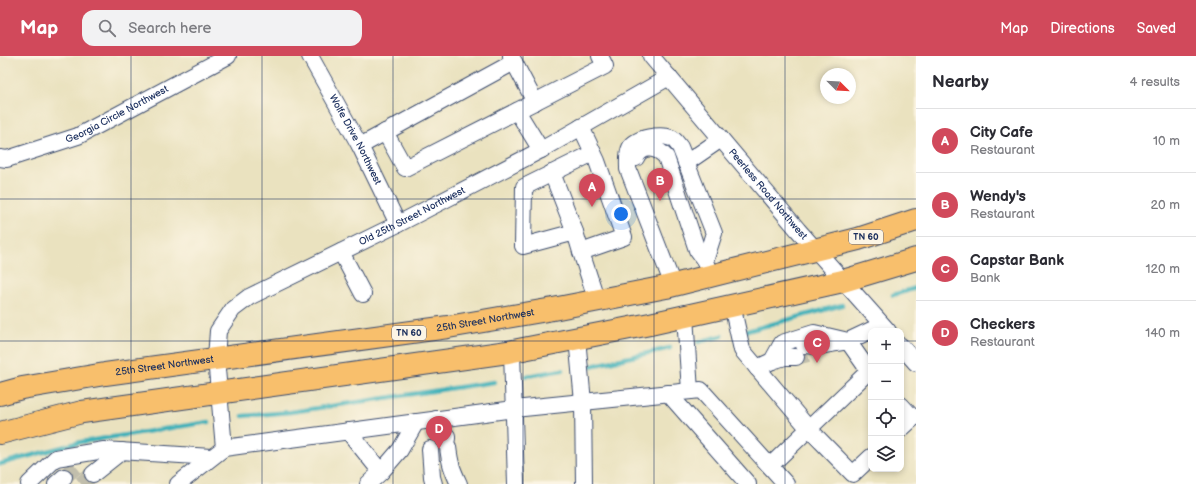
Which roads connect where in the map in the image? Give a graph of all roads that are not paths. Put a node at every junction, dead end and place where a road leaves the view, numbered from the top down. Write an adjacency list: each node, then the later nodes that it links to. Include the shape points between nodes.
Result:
1 (228, 56): 15 (street, Georgia Circle Northwest, via 78,136 7,159)
2 (310, 56): 12 (street, Wolfe Drive Northwest)
3 (600, 56): 7 (street, via 605,66)
4 (651, 56): 6 (street, Peerless Road Northwest)
5 (513, 59): 7 (street); 10 (street)
6 (669, 77): 9 (street, Old 25th Street Northwest); 11 (street, Peerless Road Northwest)
7 (535, 102): 8 (street)
8 (517, 111): 10 (street, via 405,168); 13 (street)
9 (581, 127): 13 (street, Old 25th Street Northwest); 14 (street)
10 (385, 132): 12 (street)
11 (721, 139): 16 (street); 22 (street, Peerless Road Northwest)
12 (360, 146): 19 (street, Wolfe Drive Northwest)
13 (541, 150): 19 (street, Old 25th Street Northwest)
14 (593, 153): 17 (street); 24 (street, via 624,237)
15 (0, 158)
16 (686, 163): 21 (street, via 680,147 673,139 651,137 631,146 627,156 628,169); 26 (street, via 714,234)
17 (552, 173): 20 (street); 20 (street, via 524,186 523,246)
18 (916, 220): 22 (highway, 25th Street Northwest / TN 60, via 858,239)
19 (398, 224): 23 (street, Old 25th Street Northwest)
20 (575, 232): 24 (street)
21 (652, 232): 26 (street, via 654,222 635,164 636,156 641,150 648,148 661,151 666,157 697,250); 28 (street)
22 (815, 249): 26 (highway, 25th Street Northwest / TN 60); 27 (street, Peerless Road Northwest)
23 (341, 252): 29 (street); 40 (street, Old 25th Street Northwest, via 249,296 233,309 218,331)
24 (581, 252): 30 (street)
25 (916, 259): 27 (highway)
26 (708, 268): 28 (highway, 25th Street Northwest / TN 60)
27 (843, 281): 31 (highway); 33 (street, Peerless Road Northwest)
28 (672, 285): 30 (highway, 25th Street Northwest / TN 60)
29 (364, 294)
30 (597, 301): 40 (highway, 25th Street Northwest / TN 60, via 448,327)
31 (732, 305): 32 (highway); 42 (street, via 742,350)
32 (685, 316): 35 (highway); 45 (street)
33 (885, 328)
34 (868, 334): 36 (street)
35 (577, 338): 38 (highway); 49 (street)
36 (848, 341): 39 (street); 39 (street, via 814,333 782,343); 43 (street)
37 (904, 349): 41 (street)
38 (512, 351): 48 (highway); 51 (street)
39 (797, 353): 42 (street)
40 (216, 358): 47 (highway, 25th Street Northwest / TN 60, via 105,374); 48 (street, Old 25th Street Northwest)
41 (916, 363)
42 (757, 368): 55 (street)
43 (868, 369)
44 (868, 374): 55 (street)
45 (690, 391): 46 (street); 63 (street, via 702,390)
46 (668, 393): 49 (street); 73 (street)
47 (0, 394)
48 (219, 394): 57 (highway, via 82,412); 60 (street, Old 25th Street Northwest)
49 (583, 402): 51 (street); 72 (street)
50 (904, 408): 52 (street)
51 (514, 409): 58 (street); 71 (street)
52 (915, 417): 54 (street)
53 (416, 422): 56 (street); 58 (street); 64 (street, via 400,450)
54 (904, 426)
55 (809, 429): 61 (street, via 853,474); 63 (street)
56 (348, 431): 60 (street); 64 (street)
57 (0, 433)
58 (438, 438): 69 (street, via 432,477); 70 (street)
59 (122, 451): 60 (street); 62 (street); 65 (street); 66 (street, via 104,450 56,458)
60 (218, 452): 67 (street)
61 (868, 460)
62 (78, 465)
63 (770, 466): 74 (street)
64 (381, 472): 68 (street)
65 (93, 474)
66 (29, 484)
67 (178, 484)
68 (368, 484)
69 (434, 484)
70 (459, 484)
71 (516, 484)
72 (584, 484)
73 (748, 484)
74 (786, 484)

